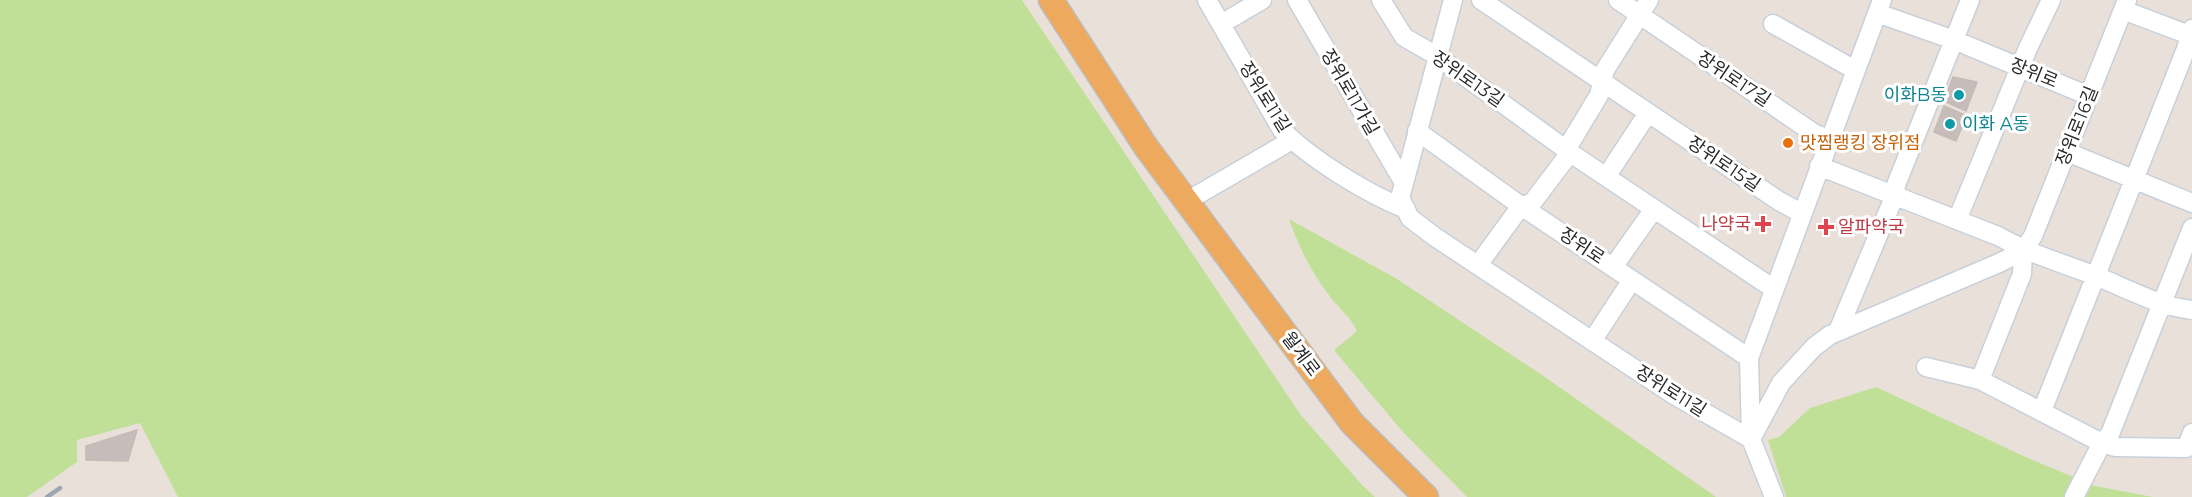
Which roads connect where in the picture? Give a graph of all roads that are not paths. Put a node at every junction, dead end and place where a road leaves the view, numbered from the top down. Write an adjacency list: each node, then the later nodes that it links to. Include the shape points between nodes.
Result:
1 (1051, 0): 34 (main road, 월계로, via 1146,147)
2 (1207, 0): 14 (street, 장위로11길)
3 (1262, 0): 14 (street)
4 (1297, 0): 32 (street, 장위로11가길)
5 (1380, 0): 18 (street, 장위로13길, via 1404,37)
6 (1453, 0): 18 (street)
7 (1481, 0): 21 (street, 장위로15길)
8 (1618, 0): 13 (street, 장위로17길)
9 (1970, 0): 17 (street)
10 (2051, 0): 19 (street)
11 (2125, 5): 16 (street); 22 (street, 장위로16길)
12 (1879, 6): 17 (street, 장위로); 20 (street, 장위로)
13 (1645, 8): 21 (street); 25 (street, 장위로17길, via 1815,134)
14 (1221, 24): 26 (street, 장위로11길, via 1282,130)
15 (1773, 24): 20 (street)
16 (2191, 33): 31 (street)
17 (1953, 40): 19 (street, 장위로); 33 (street)
18 (1437, 56): 24 (street); 27 (street, 장위로13길)
19 (2020, 68): 22 (street, 장위로); 40 (street)
20 (1855, 70): 25 (street, 장위로)
21 (1601, 81): 23 (street, 장위로15길); 27 (street, via 1599,95)
22 (2089, 96): 28 (street, 장위로16길)
23 (1648, 113): 30 (street); 39 (street, 장위로15길)
24 (1417, 131): 32 (street); 36 (street, 장위로)
25 (1829, 139): 29 (street, 장위로)
26 (1292, 140): 34 (street); 37 (street, 장위로11길, via 1381,199)
27 (1566, 150): 30 (street, 장위로13길); 36 (street, via 1566,158 1532,203)
28 (2067, 152): 31 (street); 42 (street, 장위로16길, via 2033,236)
29 (1819, 166): 33 (street); 39 (street, 장위로)
30 (1606, 177): 38 (street, 장위로13길)
31 (2134, 179): 35 (street); 45 (street)
32 (1404, 183): 37 (street, via 1400,198)
33 (1894, 195): 40 (street); 50 (street)
34 (1187, 201): 59 (main road, 월계로, via 1352,423)
35 (2192, 203)
36 (1521, 206): 43 (street); 44 (street, 장위로)
37 (1406, 209): 43 (street, 장위로11길, via 1410,218)
38 (1654, 209): 44 (street); 47 (street, 장위로13길)
39 (1801, 213): 47 (street, 장위로)
40 (1957, 220): 42 (street)
41 (2192, 228): 48 (street)
42 (2023, 251): 45 (street); 50 (street); 54 (street, 장위로16길, via 2022,274)
43 (1478, 265): 51 (street, 장위로11길)
44 (1613, 267): 46 (street, 장위로)
45 (2096, 276): 48 (street); 55 (street)
46 (1632, 280): 51 (street); 52 (street, 장위로)
47 (1774, 289): 52 (street, 장위로)
48 (2162, 304): 49 (street); 58 (street, via 2110,434)
49 (2192, 310)
50 (1838, 331): 57 (street, via 1814,347 1780,383)
51 (1592, 341): 57 (street, 장위로11길)
52 (1749, 358): 57 (street, 장위로)
53 (1926, 368): 54 (street)
54 (1980, 380): 55 (street)
55 (2042, 411): 58 (street)
56 (2192, 433): 58 (street, via 2187,448 2115,447)
57 (1751, 440): 60 (street, 장위로)
58 (2102, 443): 61 (street)
59 (1426, 497)
60 (1774, 497)
61 (2074, 497)

